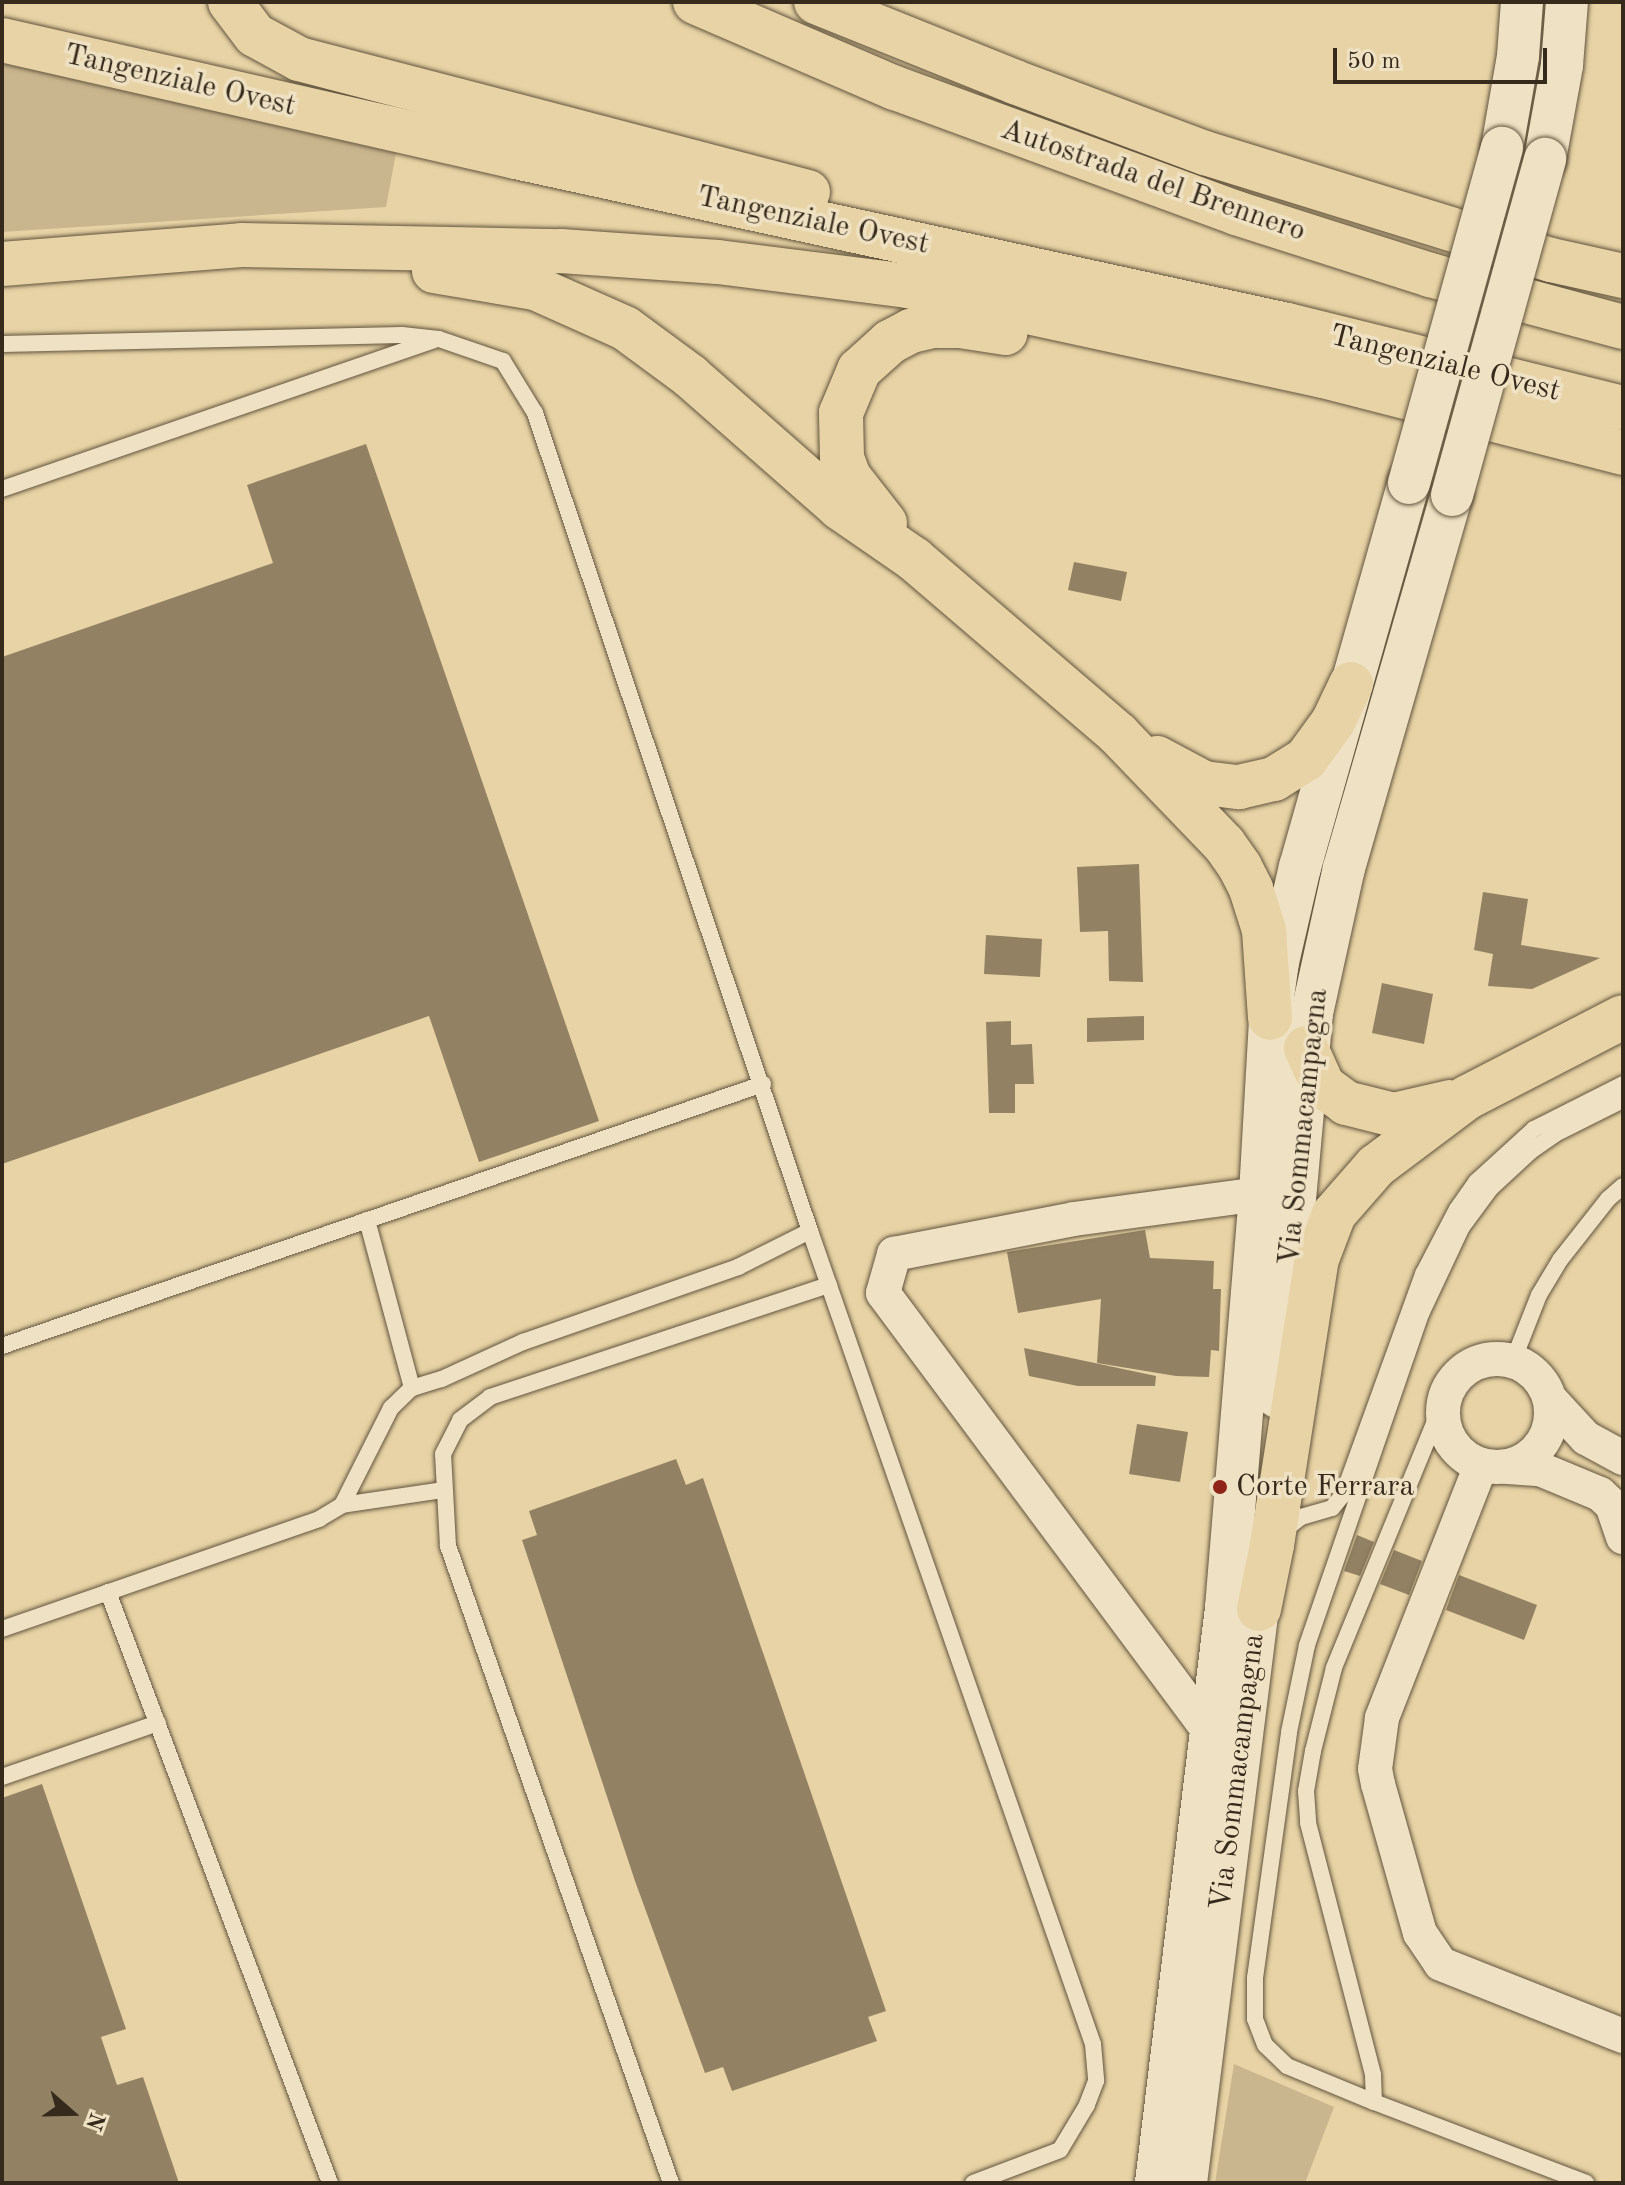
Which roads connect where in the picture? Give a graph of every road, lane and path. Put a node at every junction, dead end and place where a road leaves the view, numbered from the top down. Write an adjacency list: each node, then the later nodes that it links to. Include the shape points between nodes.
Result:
1 (230, 2): 12 (highway, via 255,35 299,59 883,212)
2 (695, 2): 13 (highway, Autostrada del Brennero, via 895,88 1236,213 1430,275)
3 (816, 2): 9 (highway, Autostrada del Brennero, via 1205,153)
4 (892, 2): 9 (highway)
5 (1522, 2): 21 (street, Via Sommacampagna, bridge, via 1502,148)
6 (1567, 2): 25 (street, Via Sommacampagna, bridge, via 1545,159 1344,868)
7 (2, 40): 12 (highway, Tangenziale Ovest)
8 (241, 245): 10 (highway, Tangenziale Ovest); 16 (highway, Tangenziale Ovest, via 529,250 718,262 907,286); 20 (highway, via 503,281 565,299 625,328 690,376 840,508)
9 (1551, 260): 11 (highway, Autostrada del Brennero)
10 (2, 264)
11 (1623, 276)
12 (1124, 288): 17 (highway, Tangenziale Ovest)
13 (1623, 327)
14 (439, 339): 15 (lane, via 402,335); 19 (lane); 26 (lane, via 503,361 535,413)
15 (2, 344)
16 (1323, 376): 18 (highway, Tangenziale Ovest); 20 (highway, via 1185,372 960,326 911,331 859,370 841,413 840,435 849,477)
17 (1623, 408)
18 (1623, 453)
19 (2, 489)
20 (914, 559): 22 (highway)
21 (1351, 684): 22 (highway, via 1333,722 1306,759 1256,785 1223,786 1184,776); 24 (street, Via Sommacampagna, via 1288,911)
22 (1118, 734): 24 (highway, via 1240,867 1264,930)
23 (1623, 1017): 28 (highway)
24 (1270, 1018): 31 (street, Via Sommacampagna)
25 (1306, 1048): 28 (highway, via 1323,1086 1363,1109 1410,1114); 47 (street, Via Sommacampagna)
26 (763, 1084): 32 (lane); 33 (lane)
27 (1623, 1084): 45 (lane, via 1534,1129 1476,1182 1423,1274 1343,1495 1332,1508 1289,1524)
28 (1468, 1097): 45 (highway, via 1376,1166 1349,1193 1324,1235)
29 (1623, 1100): 53 (lane, via 1531,1151 1490,1189 1462,1227 1421,1314 1304,1659 1257,1963 1255,2019 1265,2045 1287,2066)
30 (1623, 1186): 36 (lane, via 1560,1260 1533,1308)
31 (1260, 1194): 50 (street, Via Sommacampagna); 50 (street, Via Sommacampagna, via 1074,1219 894,1254 883,1293)
32 (367, 1220): 35 (lane); 37 (lane)
33 (810, 1231): 34 (lane); 37 (lane, via 738,1267 523,1342)
34 (829, 1285): 42 (lane, via 490,1397 460,1420 443,1454); 56 (lane, via 1093,2044 1096,2081 1060,2150)
35 (2, 1346)
36 (1513, 1361): 38 (street, via 1481,1361 1455,1378); 39 (street, via 1543,1382)
37 (412, 1388): 43 (lane, via 391,1408)
38 (1447, 1392): 41 (street, via 1445,1428 1453,1444 1465,1457); 53 (lane, via 1334,1668 1306,1791 1308,1823 1373,2075)
39 (1550, 1399): 40 (street, via 1586,1438); 41 (street, via 1552,1418 1536,1451)
40 (1623, 1458)
41 (1495, 1466): 44 (street, via 1540,1469 1600,1494 1612,1505); 52 (street, via 1382,1718 1378,1784 1420,1933 1441,1964)
42 (443, 1490): 43 (lane); 55 (lane, via 448,1546)
43 (342, 1505): 46 (lane, via 319,1519)
44 (1623, 1537)
45 (1272, 1545): 47 (highway)
46 (108, 1592): 48 (lane); 49 (lane)
47 (1259, 1609): 58 (street, Via Sommacampagna)
48 (2, 1629)
49 (158, 1723): 51 (lane); 54 (lane)
50 (1212, 1735): 57 (street, Via Sommacampagna)
51 (2, 1777)
52 (1623, 2036)
53 (1374, 2102): 59 (lane)
54 (330, 2183)
55 (671, 2183)
56 (973, 2183)
57 (1156, 2183)
58 (1186, 2183)
59 (1586, 2183)

